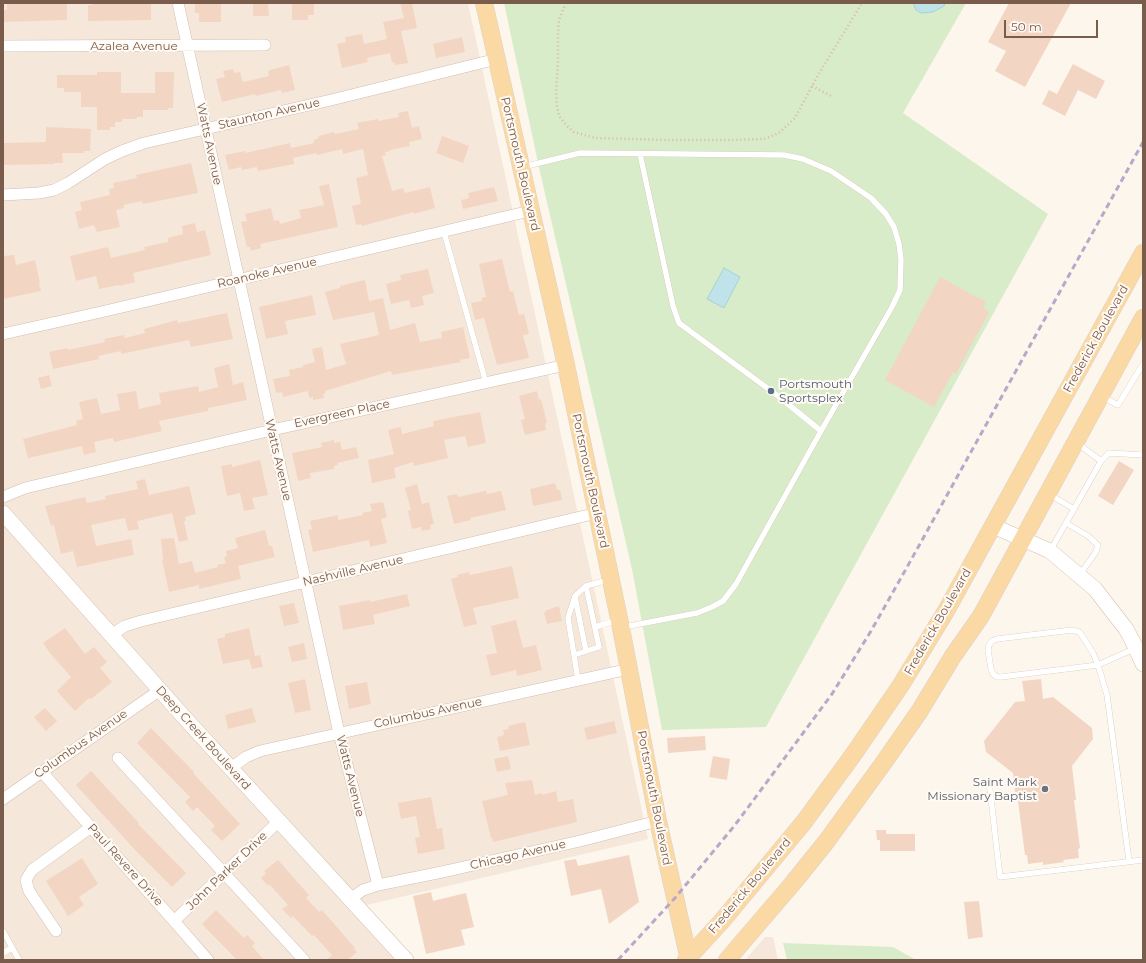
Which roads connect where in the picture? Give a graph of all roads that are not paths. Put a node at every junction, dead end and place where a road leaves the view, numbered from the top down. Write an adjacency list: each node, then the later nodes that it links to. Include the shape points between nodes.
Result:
1 (178, 3): 5 (street, Watts Avenue)
2 (484, 3): 6 (main road, Portsmouth Boulevard)
3 (266, 44): 5 (street, Azalea Avenue)
4 (3, 46): 5 (street, Azalea Avenue)
5 (187, 46): 7 (street, Watts Avenue)
6 (497, 59): 7 (street, Staunton Avenue); 9 (main road, Portsmouth Boulevard)
7 (205, 129): 10 (street, Staunton Avenue, via 144,143 122,151 54,190); 14 (street, Watts Avenue)
8 (640, 154): 9 (lane, via 580,153); 22 (lane, via 679,323); 22 (lane, via 784,155 803,159 831,171 871,198 886,214 894,227 899,244 900,290)
9 (520, 168): 11 (main road, Portsmouth Boulevard)
10 (3, 195)
11 (530, 211): 12 (street, Roanoke Avenue); 18 (main road, Portsmouth Boulevard)
12 (444, 232): 14 (street, Roanoke Avenue); 19 (lane)
13 (1143, 253): 32 (main road, Frederick Boulevard)
14 (239, 280): 16 (street, Roanoke Avenue); 21 (street, Watts Avenue)
15 (1143, 318): 20 (main road)
16 (3, 334)
17 (1143, 364): 20 (lane, via 1118,405)
18 (566, 365): 19 (street, Evergreen Place); 30 (main road, Portsmouth Boulevard)
19 (486, 383): 21 (street, Evergreen Place)
20 (1100, 396): 23 (main road)
21 (272, 430): 27 (street, Evergreen Place, via 25,488); 37 (street, Watts Avenue)
22 (821, 431): 40 (lane, via 736,584 723,601 697,612)
23 (1075, 442): 25 (lane); 26 (main road)
24 (1143, 455): 25 (lane, via 1109,453)
25 (1101, 461): 28 (lane)
26 (1048, 493): 28 (lane); 33 (main road)
27 (3, 497)
28 (1074, 509): 31 (lane)
29 (3, 513): 42 (street, Deep Creek Boulevard)
30 (597, 513): 36 (main road, Portsmouth Boulevard); 37 (street, Nashville Avenue)
31 (1066, 522): 34 (lane); 35 (lane, via 1098,545)
32 (993, 526): 33 (street); 70 (main road, Frederick Boulevard, via 909,672 853,755 759,878)
33 (1022, 539): 34 (street); 75 (main road, via 981,616 882,765 822,848)
34 (1050, 552): 35 (street)
35 (1079, 576): 43 (street, via 1095,589 1126,629)
36 (611, 580): 38 (lane); 40 (main road, Portsmouth Boulevard)
37 (306, 582): 42 (street, Nashville Avenue, via 141,621 125,626); 51 (street, Watts Avenue)
38 (586, 586): 39 (lane); 41 (lane)
39 (575, 596): 44 (lane); 45 (lane, via 568,618)
40 (620, 623): 41 (lane); 48 (main road, Portsmouth Boulevard)
41 (595, 627): 44 (lane, via 599,647)
42 (111, 635): 50 (street, Deep Creek Boulevard)
43 (1136, 648): 46 (street); 47 (lane)
44 (586, 651): 45 (lane)
45 (574, 655): 49 (lane)
46 (1143, 664)
47 (1098, 665): 47 (lane, via 1093,653 1076,630 997,639 989,645 991,669 996,677); 61 (lane, via 1108,695)
48 (629, 669): 49 (street, Columbus Avenue); 58 (main road, Portsmouth Boulevard)
49 (578, 680): 51 (street, Columbus Avenue)
50 (160, 690): 53 (street, Deep Creek Boulevard); 54 (street, Columbus Avenue)
51 (339, 733): 53 (street, Columbus Avenue, via 260,751); 63 (street, Watts Avenue)
52 (118, 758): 62 (street)
53 (231, 768): 57 (street, Deep Creek Boulevard)
54 (42, 772): 56 (street, Columbus Avenue); 59 (street, Paul Revere Drive)
55 (989, 781): 61 (lane, via 1000,877)
56 (3, 799)
57 (279, 821): 62 (street, John Parker Drive); 64 (street, Deep Creek Boulevard)
58 (658, 821): 63 (street, Chicago Avenue, via 580,841); 70 (main road, Portsmouth Boulevard)
59 (91, 827): 65 (street, Paul Revere Drive); 67 (street, via 32,870 26,880 29,891)
60 (1143, 860): 61 (lane)
61 (1129, 861)
62 (224, 873): 65 (street, John Parker Drive); 73 (street)
63 (378, 885): 64 (street)
64 (350, 898): 74 (street, Deep Creek Boulevard)
65 (174, 921): 72 (street, Paul Revere Drive)
66 (3, 931): 68 (lane)
67 (56, 931)
68 (12, 948): 69 (lane); 71 (lane)
69 (3, 953)
70 (688, 959)
71 (19, 960)
72 (208, 960)
73 (304, 960)
74 (406, 960)
75 (727, 960)

